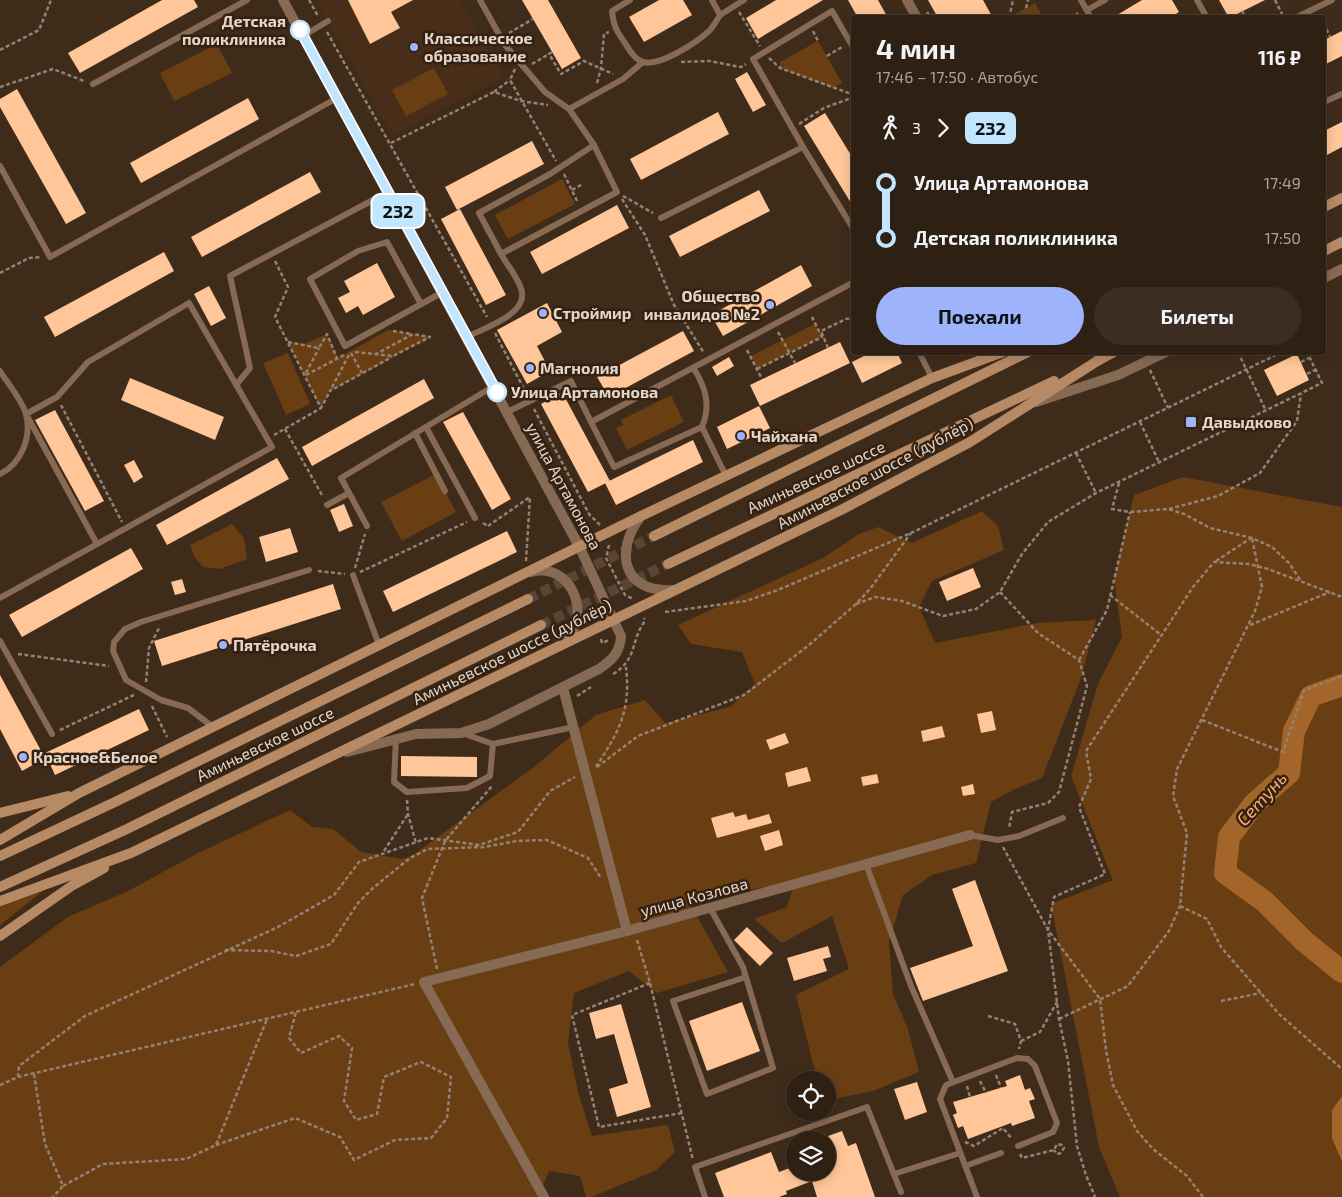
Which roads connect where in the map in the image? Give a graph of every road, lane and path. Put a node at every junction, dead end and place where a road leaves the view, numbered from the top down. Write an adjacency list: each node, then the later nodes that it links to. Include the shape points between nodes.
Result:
1 (51, 0): 38 (path, via 38,30)
2 (247, 0): 50 (lane)
3 (283, 0): 34 (street, улица Артамонова)
4 (309, 0): 30 (path)
5 (480, 0): 42 (lane, via 505,45)
6 (630, 0): 31 (lane, via 612,11)
7 (712, 0): 21 (lane)
8 (744, 0): 17 (lane)
9 (907, 0): 22 (street)
10 (1013, 0): 23 (path)
11 (1028, 0): 18 (path)
12 (1081, 0): 19 (lane)
13 (1106, 0): 19 (lane)
14 (1198, 0): 25 (lane)
15 (1275, 0): 27 (path)
16 (1332, 0): 28 (lane)
17 (735, 6): 21 (lane); 39 (path)
18 (1026, 8)
19 (1087, 10): 24 (lane)
20 (1242, 11): 26 (path)
21 (720, 15): 43 (lane, via 710,30 692,45 671,56)
22 (915, 15)
23 (1010, 15)
24 (1090, 15)
25 (1204, 15)
26 (1244, 15)
27 (1282, 15)
28 (1301, 15)
29 (533, 19): 33 (path)
30 (326, 23): 34 (lane); 62 (path)
31 (612, 24): 43 (lane, via 631,53); 46 (path, via 609,32 604,34)
32 (1326, 27): 35 (path)
33 (512, 31)
34 (303, 36): 56 (street, улица Артамонова)
35 (1330, 36)
36 (851, 44): 39 (lane, via 832,11)
37 (842, 47): 40 (path)
38 (0, 50)
39 (764, 53): 41 (lane); 54 (path, via 780,68)
40 (826, 56)
41 (753, 59): 44 (path, via 741,67 709,61); 61 (lane)
42 (519, 61): 48 (path); 60 (lane, via 545,92)
43 (643, 62): 47 (lane)
44 (680, 62)
45 (530, 65): 46 (path, via 551,53 561,74 584,61)
46 (601, 68): 47 (path); 49 (path)
47 (623, 79): 60 (lane)
48 (510, 80): 52 (path); 57 (path)
49 (597, 82)
50 (93, 84): 51 (path, via 53,69)
51 (0, 87)
52 (494, 92): 57 (path); 62 (path)
53 (1342, 94): 58 (lane)
54 (851, 95)
55 (851, 97): 61 (path, via 824,108)
56 (337, 98): 69 (street, улица Артамонова); 81 (lane)
57 (521, 101): 59 (path); 66 (path)
58 (1326, 101)
59 (550, 106)
60 (569, 109): 63 (lane)
61 (792, 128): 64 (lane)
62 (391, 143): 90 (path)
63 (594, 145): 66 (lane); 70 (lane)
64 (802, 147): 75 (lane); 76 (lane)
65 (0, 166): 81 (lane)
66 (560, 167): 68 (path); 80 (lane, via 479,213)
67 (583, 184): 68 (path)
68 (572, 190): 73 (path)
69 (388, 192): 79 (lane); 86 (street, улица Артамонова)
70 (617, 192): 73 (lane); 74 (path); 112 (path, via 644,235 674,305)
71 (1342, 198): 72 (main road)
72 (1326, 206)
73 (582, 211): 80 (lane)
74 (654, 213)
75 (661, 218)
76 (851, 225)
77 (1342, 242): 78 (main road)
78 (1326, 250)
79 (271, 254): 93 (path, via 288,286 275,317); 126 (lane, via 230,276 250,368)
80 (502, 254): 90 (lane, via 522,291 522,301 512,314)
81 (50, 257): 83 (path, via 30,258)
82 (1342, 269): 84 (street)
83 (0, 273)
84 (1326, 277)
85 (851, 284): 91 (lane)
86 (443, 292): 87 (lane); 92 (street, улица Артамонова)
87 (421, 304): 87 (lane, via 345,346 310,279 358,251 387,242)
88 (851, 318): 95 (path, via 821,332)
89 (815, 324): 98 (path, via 822,338)
90 (491, 325): 92 (lane); 131 (path)
91 (774, 325): 98 (path); 112 (lane)
92 (467, 337): 127 (street, улица Артамонова)
93 (288, 342): 94 (path); 123 (path)
94 (319, 348): 109 (path, via 327,334); 123 (path)
95 (828, 348)
96 (351, 351): 97 (path); 120 (path); 128 (path)
97 (376, 354): 107 (path); 107 (path, via 413,334 430,337)
98 (790, 354): 114 (path); 116 (path)
99 (921, 355): 124 (lane)
100 (995, 355): 124 (main road)
101 (1022, 355): 162 (main road, Аминьевское шоссе)
102 (1108, 355): 110 (main road, Аминьевское шоссе)
103 (1160, 355): 132 (street, Аминьевское шоссе (дублёр), via 1118,375)
104 (1239, 355): 117 (path)
105 (1276, 355): 117 (path)
106 (1308, 355): 111 (path)
107 (393, 356): 120 (path)
108 (751, 356): 116 (path)
109 (337, 358)
110 (1102, 358): 132 (main road, Аминьевское шоссе (дублёр)); 169 (main road, Аминьевское шоссе)
111 (1309, 358): 113 (path); 118 (path)
112 (708, 361): 115 (lane)
113 (1301, 362)
114 (795, 363)
115 (694, 369): 138 (lane); 141 (lane, via 704,385 707,414)
116 (757, 369): 125 (path)
117 (1246, 370): 134 (path); 135 (path)
118 (1315, 370): 122 (path); 129 (path, via 1322,383)
119 (0, 371): 137 (lane)
120 (362, 373): 128 (path)
121 (1152, 374): 134 (path)
122 (1307, 374)
123 (306, 375): 133 (path)
124 (932, 378): 148 (main road)
125 (762, 379)
126 (236, 385): 130 (lane, via 189,303 88,362); 144 (lane)
127 (494, 386): 136 (street, улица Артамонова); 140 (lane)
128 (330, 391): 133 (path)
129 (1301, 393): 135 (path); 154 (path, via 1297,421 1260,473 1218,496)
130 (57, 397): 137 (lane); 160 (path)
131 (530, 400): 136 (lane); 138 (lane, via 571,381); 158 (path, via 589,514)
132 (1026, 405): 175 (main road, Аминьевское шоссе (дублёр), via 970,442 843,509)
133 (321, 408): 142 (path)
134 (1168, 408): 139 (path)
135 (1266, 411): 146 (path)
136 (508, 412): 166 (street, улица Артамонова)
137 (26, 414): 147 (lane, via 27,444 18,459); 165 (lane)
138 (591, 422): 141 (lane, via 614,467)
139 (1140, 422): 145 (path); 146 (path)
140 (426, 427): 143 (lane); 157 (lane)
141 (702, 427): 148 (lane)
142 (285, 429): 144 (path); 153 (path)
143 (415, 433): 150 (lane); 151 (lane, via 341,478)
144 (267, 439): 160 (lane, via 272,447)
145 (1076, 453): 152 (path); 161 (path)
146 (1160, 462): 149 (path)
147 (0, 474)
148 (726, 476): 156 (main road)
149 (1120, 482): 152 (path); 155 (path, via 1112,509)
150 (446, 491)
151 (349, 493): 153 (lane); 159 (lane)
152 (1096, 494): 176 (path, via 1048,522 1022,554)
153 (327, 505)
154 (1168, 509): 155 (path); 163 (path, via 1210,528)
155 (1130, 512): 178 (path)
156 (641, 516): 166 (main road); 175 (street, via 626,541 629,570 650,590)
157 (475, 518): 167 (path, via 488,526 530,497); 173 (path)
158 (600, 525)
159 (367, 526): 173 (path)
160 (126, 528): 165 (lane)
161 (911, 533): 183 (path); 184 (path, via 746,601)
162 (654, 536)
163 (1252, 538): 168 (path); 170 (path); 174 (path, via 1272,547)
164 (609, 543): 182 (path, via 606,558 624,595)
165 (97, 544): 180 (lane)
166 (579, 546): 172 (main road); 186 (street, улица Артамонова)
167 (526, 561)
168 (1214, 562): 170 (path); 189 (path)
169 (668, 564)
170 (1259, 567): 174 (path); 188 (path, via 1262,587)
171 (309, 570): 173 (path); 185 (lane)
172 (523, 573): 193 (main road); 194 (street, via 539,570 553,573 574,593 578,607 577,622 571,636)
173 (353, 575): 193 (lane)
174 (1302, 582): 177 (path)
175 (674, 590): 186 (main road, Аминьевское шоссе (дублёр))
176 (1000, 592): 183 (path, via 976,609 943,616 902,601 875,597); 196 (path, via 1038,632)
177 (1330, 592): 179 (path); 188 (path)
178 (1110, 595): 189 (path); 196 (path, via 1107,610)
179 (1342, 597)
180 (0, 598)
181 (528, 599): 227 (main road, Аминьевское шоссе)
182 (636, 601)
183 (856, 604): 211 (path, via 744,695 638,736)
184 (664, 612)
185 (165, 615): 198 (lane, via 125,629 114,642 113,652); 201 (path, via 149,648)
186 (614, 620): 194 (main road, Аминьевское шоссе (дублёр)); 200 (street, улица Артамонова, via 621,636 614,658 599,670)
187 (541, 625): 230 (main road, Аминьевское шоссе, via 127,829)
188 (1248, 626): 202 (path)
189 (1161, 635): 235 (path, via 1086,750 1091,779 1079,807 1105,874 1054,897)
190 (600, 639): 191 (path, via 602,643)
191 (611, 640)
192 (0, 641): 195 (lane)
193 (379, 645): 203 (main road)
194 (558, 646): 210 (main road, Аминьевское шоссе (дублёр))
195 (6, 652): 198 (path); 206 (lane)
196 (1079, 660): 219 (path, via 1087,686 1059,792 1048,803 1012,812)
197 (626, 666): 211 (path, via 626,701 619,731)
198 (120, 667): 201 (lane, via 126,680)
199 (1342, 676): 202 (path, via 1304,690 1283,752)
200 (563, 688): 204 (street); 205 (street, улица Артамонова, via 489,724)
201 (145, 690): 203 (lane, via 161,700 188,708); 206 (path); 208 (path)
202 (1201, 720): 232 (path, via 1177,769 1174,796 1187,833)
203 (212, 727): 214 (main road)
204 (574, 727): 209 (lane); 211 (street)
205 (461, 733): 207 (street, улица Артамонова); 209 (lane)
206 (52, 734)
207 (396, 738): 210 (street, улица Артамонова); 213 (lane, via 394,782)
208 (168, 739)
209 (493, 744): 212 (lane)
210 (334, 755): 226 (main road, Аминьевское шоссе (дублёр))
211 (591, 769): 222 (path, via 550,791 518,832 479,845); 234 (street)
212 (490, 776): 213 (lane, via 467,788); 222 (path, via 492,788)
213 (407, 792): 216 (path)
214 (78, 793): 215 (main road); 220 (main road)
215 (0, 813)
216 (408, 814): 223 (path); 225 (path)
217 (1063, 818): 219 (lane)
218 (970, 835): 221 (lane); 228 (street, улица Козлова)
219 (1008, 838): 221 (lane)
220 (0, 840)
221 (998, 840): 235 (path)
222 (445, 841): 223 (path, via 428,838); 224 (path)
223 (416, 842): 225 (path)
224 (442, 849): 229 (path, via 548,840 588,858); 237 (path, via 428,850 410,858 373,888 358,903 331,944 296,956 271,951); 239 (path, via 422,898)
225 (384, 852): 237 (path, via 359,862 334,895 278,927)
226 (131, 853): 231 (main road, Аминьевское шоссе (дублёр)); 236 (main road, via 73,885)
227 (0, 856)
228 (866, 864): 233 (street, улица Козлова); 258 (lane, via 911,986)
229 (603, 881)
230 (0, 887)
231 (0, 901)
232 (1180, 906): 242 (path, via 1207,919 1221,947); 243 (path, via 1169,930 1128,986)
233 (710, 908): 234 (street, улица Козлова); 238 (lane, via 744,967)
234 (630, 930): 239 (street, улица Козлова); 241 (path)
235 (1048, 930): 243 (path); 244 (path)
236 (0, 936)
237 (224, 950): 256 (path, via 85,1016 19,1066)
238 (746, 977): 238 (lane, via 773,1068 707,1094 673,1001)
239 (439, 978): 240 (street, улица Козлова)
240 (424, 982): 246 (path); 276 (street)
241 (650, 983): 263 (path); 263 (path, via 572,1015 599,1127)
242 (1261, 993): 245 (path); 253 (path, via 1278,1014)
243 (1100, 998): 249 (path); 280 (path, via 1113,1085 1122,1104 1137,1131 1186,1176)
244 (1057, 1001): 249 (path); 250 (path, via 1040,1032)
245 (1220, 1001)
246 (296, 1012): 248 (path); 265 (path, via 288,1038 301,1053 339,1036 352,1048 344,1101 356,1120 377,1114 384,1077 421,1062 451,1077 448,1118 431,1138 395,1140 354,1160 340,1137 295,1118)
247 (988, 1016): 250 (path, via 1015,1024)
248 (267, 1019): 254 (path); 265 (path)
249 (1059, 1019): 279 (path, via 1068,1061 1078,1146)
250 (1021, 1041): 251 (path)
251 (1018, 1058): 252 (lane); 266 (lane, via 1028,1059 1036,1066 1057,1123 1053,1132)
252 (993, 1067): 258 (lane); 260 (path)
253 (1342, 1069)
254 (34, 1074): 256 (path); 273 (path, via 45,1144)
255 (974, 1077): 261 (path, via 979,1078)
256 (18, 1078): 259 (path)
257 (965, 1081): 262 (path)
258 (953, 1082): 269 (lane, via 946,1085 940,1099)
259 (0, 1086)
260 (1001, 1088)
261 (986, 1093)
262 (970, 1097)
263 (682, 1112): 271 (path)
264 (961, 1138): 266 (path, via 974,1146 1002,1128)
265 (216, 1145): 273 (path, via 186,1159 103,1164)
266 (1018, 1146): 267 (path, via 1022,1158)
267 (1054, 1150)
268 (1001, 1153): 270 (lane)
269 (960, 1154): 270 (lane); 272 (lane)
270 (965, 1166): 278 (lane)
271 (695, 1167): 272 (lane, via 867,1107); 277 (lane)
272 (894, 1174): 274 (lane)
273 (63, 1186): 275 (path)
274 (901, 1192)
275 (53, 1197)
276 (544, 1197)
277 (705, 1197)
278 (977, 1197)
279 (1095, 1197)
280 (1203, 1197)

